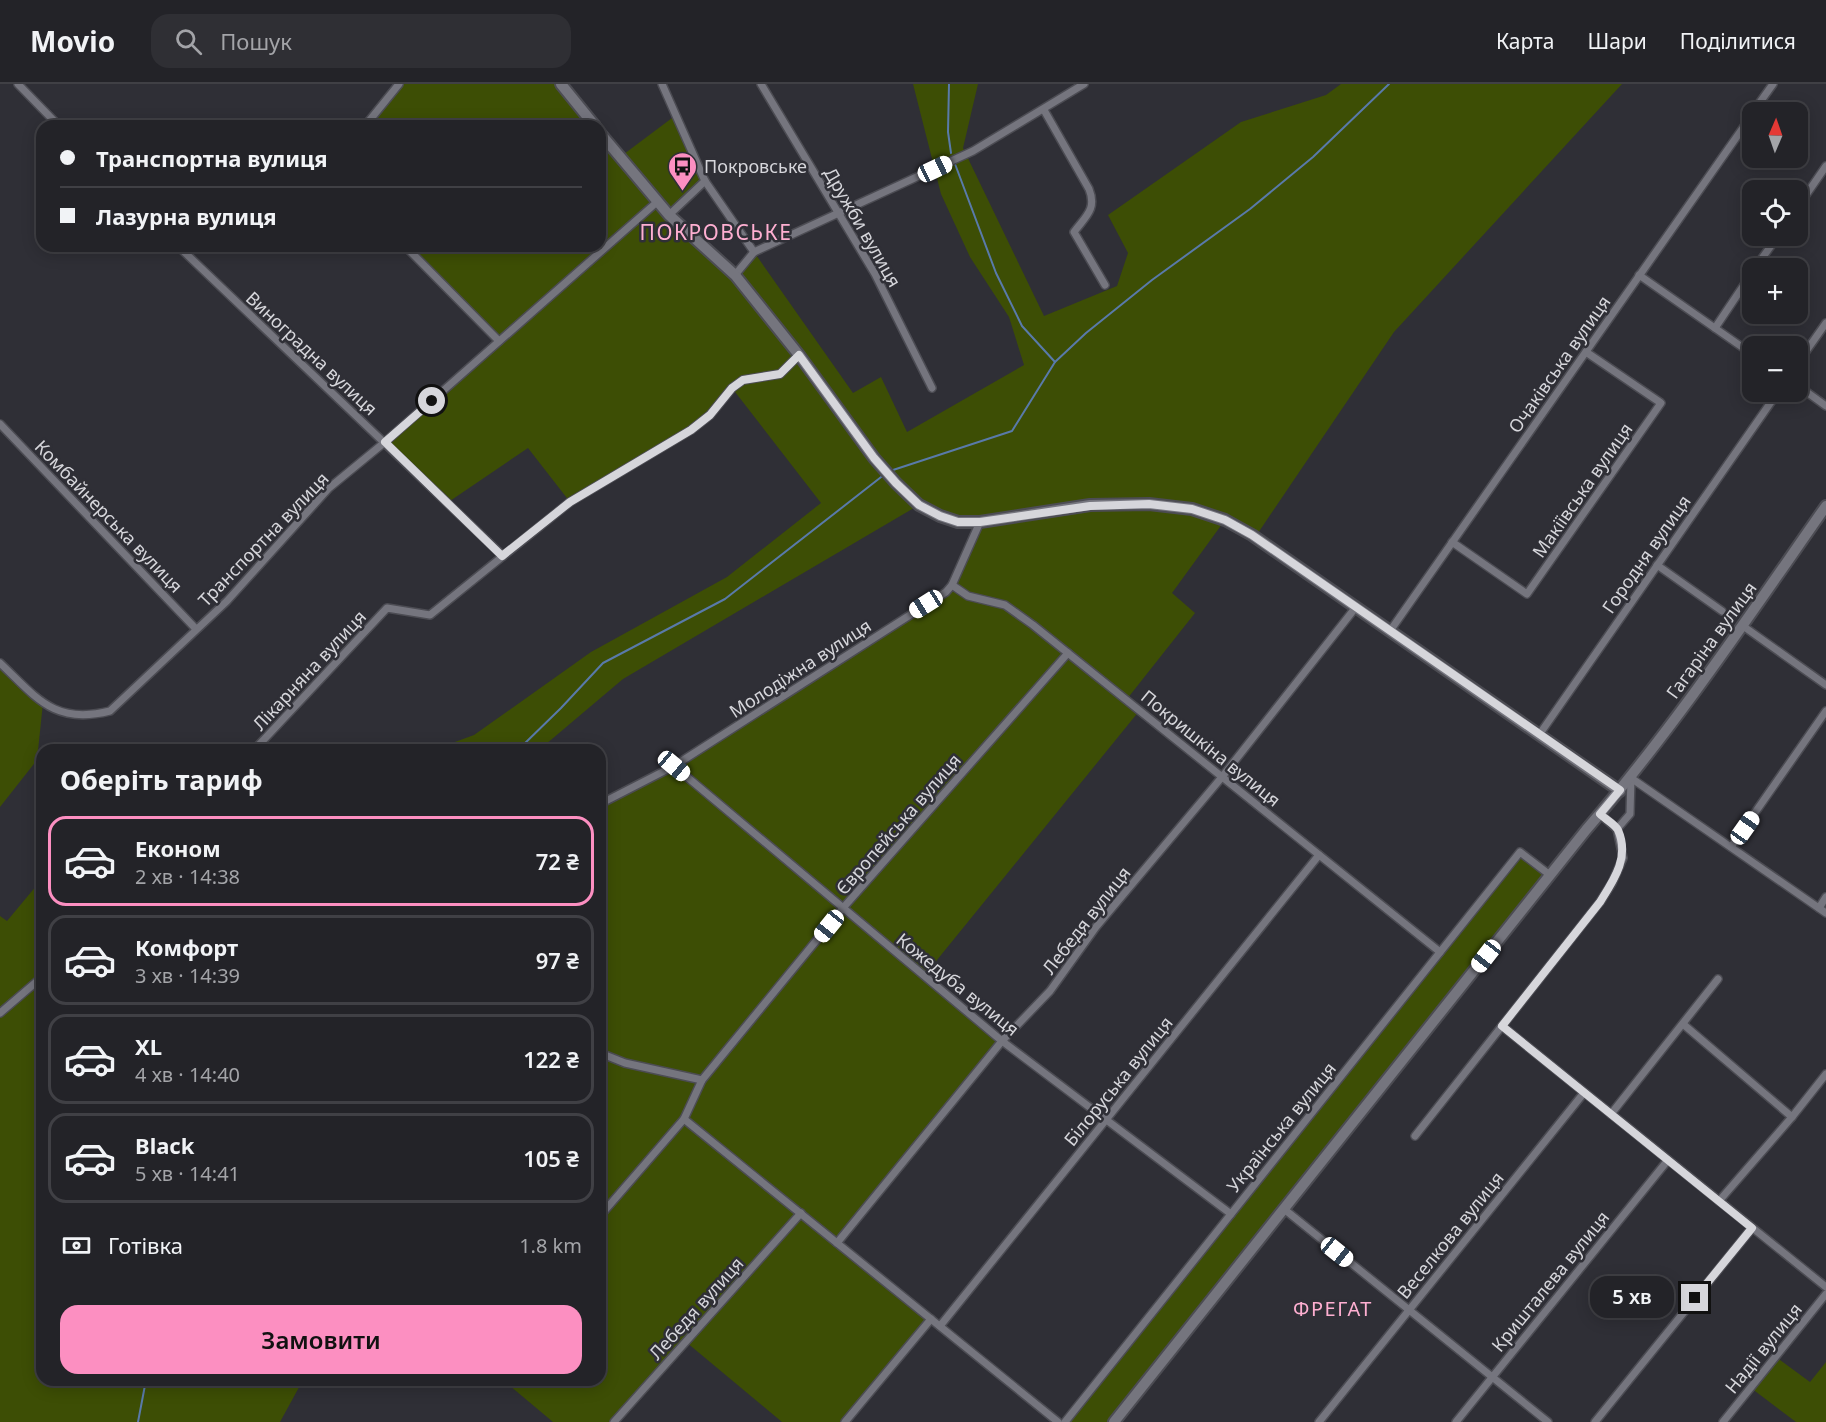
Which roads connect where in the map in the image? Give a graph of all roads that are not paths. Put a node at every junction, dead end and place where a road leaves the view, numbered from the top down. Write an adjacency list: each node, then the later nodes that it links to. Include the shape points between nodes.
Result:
1 (18, 84): 10 (street)
2 (399, 84): 11 (street)
3 (561, 84): 12 (street)
4 (663, 84): 16 (street)
5 (761, 84): 19 (street, Дружби вулиця)
6 (1084, 84): 9 (street)
7 (1773, 84): 8 (street, Очаківська вулиця)
8 (1761, 102)
9 (1044, 110): 19 (street, via 973,151); 28 (street, via 1093,200 1091,210 1074,232)
10 (54, 120)
11 (370, 120)
12 (590, 120)
13 (1742, 130): 27 (street, Очаківська вулиця)
14 (606, 139): 18 (street)
15 (1826, 166): 17 (street)
16 (705, 182): 20 (street); 25 (street)
17 (1808, 192)
18 (657, 202): 20 (street); 21 (street, Транспортна вулиця)
19 (838, 214): 25 (street); 37 (street, Дружби вулиця, via 875,274)
20 (669, 215): 26 (street)
21 (606, 247)
22 (184, 252): 42 (street, Виноградна вулиця)
23 (411, 252): 32 (street)
24 (600, 252): 32 (street, Транспортна вулиця)
25 (754, 252): 26 (street)
26 (735, 274): 36 (street)
27 (1640, 275): 31 (street); 35 (street, Очаківська вулиця)
28 (1105, 285)
29 (1742, 288): 31 (street)
30 (1826, 323): 34 (street)
31 (1715, 328): 33 (street)
32 (499, 341): 42 (street, Транспортна вулиця)
33 (1742, 347)
34 (1808, 348)
35 (1586, 352): 45 (street, Очаківська вулиця); 45 (street, Макіївська вулиця, via 1661,404 1527,594)
36 (799, 355): 44 (street, via 874,458 919,505 958,522); 46 (street, Лікарняна вулиця, via 780,374 743,380 691,430 570,502)
37 (932, 388)
38 (1808, 393): 40 (street)
39 (1771, 402): 47 (street, Городня вулиця)
40 (1826, 406)
41 (0, 424): 52 (street, Комбайнерська вулиця)
42 (385, 442): 46 (street, Виноградна вулиця); 52 (street, Транспортна вулиця, via 329,488 228,602)
43 (1826, 506): 51 (street, Гагаріна вулиця)
44 (980, 522): 48 (street, Молодіжна вулиця); 49 (street, via 1090,506 1149,504 1192,509 1225,520 1252,535)
45 (1452, 542): 53 (street, Очаківська вулиця)
46 (502, 556): 59 (street, Лікарняна вулиця, via 430,615 387,608)
47 (1657, 565): 50 (street); 58 (street, Городня вулиця)
48 (952, 585): 54 (street, Покришкіна вулиця, via 968,596 1005,605); 60 (street, Молодіжна вулиця)
49 (1354, 609): 53 (street); 61 (street, Лебедя вулиця)
50 (1722, 611)
51 (1743, 626): 56 (street); 62 (street, Гагаріна вулиця)
52 (196, 629): 55 (street, Транспортна вулиця, via 110,711 89,717 64,714 43,703)
53 (1390, 631): 58 (street)
54 (1068, 653): 61 (street, Покришкіна вулиця); 71 (street, Європейська вулиця)
55 (0, 663)
56 (1826, 685)
57 (1826, 711): 67 (street)
58 (1539, 735): 63 (street)
59 (260, 744)
60 (674, 766): 64 (street, Молодіжна вулиця); 71 (street, Кожедуба вулиця)
61 (1222, 777): 68 (street, Покришкіна вулиця); 80 (street, Лебедя вулиця, via 1096,927 1050,991)
62 (1631, 778): 63 (street, Гагаріна вулиця); 66 (street, via 1630,814); 67 (street)
63 (1620, 790): 65 (street, Гагаріна вулиця)
64 (606, 801)
65 (1600, 814): 66 (street); 69 (street, Гагаріна вулиця)
66 (1617, 829): 79 (street, via 1623,858 1612,883)
67 (1731, 848): 72 (street)
68 (1319, 855): 74 (street, Покришкіна вулиця); 88 (street, Білоруська вулиця)
69 (1550, 875): 74 (street, Українська вулиця, via 1520,852); 93 (street, Гагаріна вулиця)
70 (1826, 897): 72 (street)
71 (843, 908): 80 (street, Кожедуба вулиця); 83 (street, Європейська вулиця)
72 (1818, 908): 73 (street)
73 (1826, 913)
74 (1440, 952): 95 (street, Українська вулиця)
75 (1718, 979): 78 (street)
76 (36, 982): 77 (street)
77 (0, 1013)
78 (1683, 1024): 85 (street); 86 (street)
79 (1502, 1026): 85 (street); 89 (street)
80 (1002, 1041): 88 (street, Кожедуба вулиця); 97 (street, Лебедя вулиця)
81 (606, 1055): 83 (street)
82 (1826, 1074): 86 (street)
83 (702, 1080): 87 (street, Європейська вулиця)
84 (1583, 1094): 100 (street, Веселкова вулиця)
85 (1611, 1114): 90 (street)
86 (1792, 1117): 91 (street)
87 (684, 1119): 92 (street, Європейська вулиця); 94 (street)
88 (1106, 1119): 95 (street, Кожедуба вулиця); 102 (street, Білоруська вулиця)
89 (1415, 1136)
90 (1668, 1160): 91 (street); 103 (street, Кришталева вулиця)
91 (1719, 1201): 96 (street)
92 (606, 1209)
93 (1284, 1209): 100 (street); 108 (street, Гагаріна вулиця)
94 (801, 1214): 97 (street); 104 (street, Лебедя вулиця)
95 (1231, 1214): 107 (street, Українська вулиця)
96 (1752, 1228): 98 (street); 112 (street)
97 (837, 1243): 101 (street)
98 (1826, 1287)
99 (1826, 1294): 113 (street, Надії вулиця)
100 (1409, 1310): 103 (street); 109 (street, Веселкова вулиця)
101 (931, 1319): 102 (street); 105 (street)
102 (940, 1326): 106 (street)
103 (1492, 1377): 110 (street, Кришталева вулиця); 111 (street)
104 (614, 1422)
105 (845, 1422)
106 (1058, 1422)
107 (1065, 1422)
108 (1114, 1422)
109 (1319, 1422)
110 (1456, 1422)
111 (1548, 1422)
112 (1596, 1422)
113 (1723, 1422)

